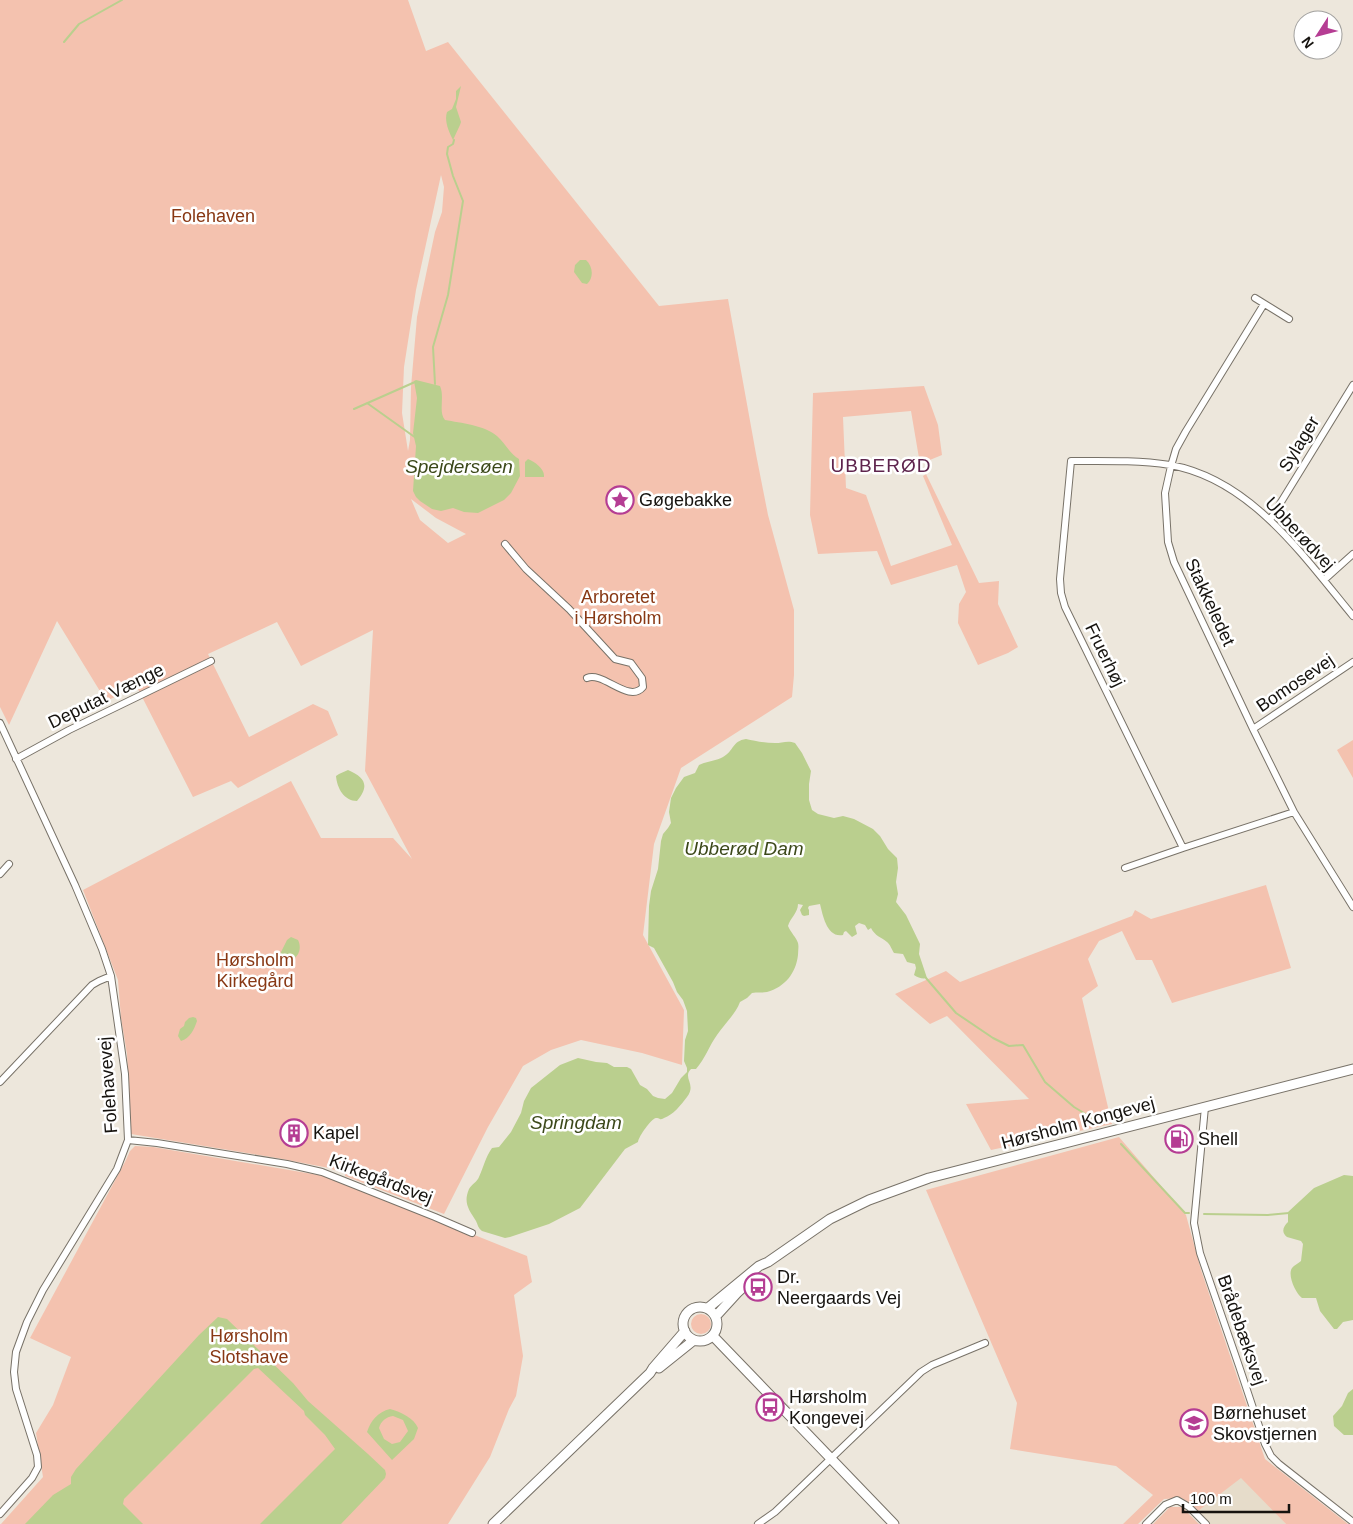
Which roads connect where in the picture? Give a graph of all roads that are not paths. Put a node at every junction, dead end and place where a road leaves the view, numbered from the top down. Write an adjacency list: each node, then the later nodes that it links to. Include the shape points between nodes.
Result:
1 (1255, 298): 2 (street)
2 (1264, 304): 3 (street); 6 (street, Stakkeledet, via 1186,431)
3 (1289, 319)
4 (1353, 385): 7 (street, Sylager)
5 (1071, 461): 6 (street, Ubberødvej, via 1109,460); 19 (street, Fruerhøj, via 1060,579 1065,607)
6 (1171, 466): 7 (street, Ubberødvej, via 1228,487); 16 (street, Stakkeledet, via 1165,493 1168,542 1174,562)
7 (1270, 520): 10 (street, Ubberødvej)
8 (505, 544): 14 (street, via 526,570 569,609 615,659 631,663 642,678 643,687 636,692 615,687 603,679)
9 (1353, 554): 10 (street)
10 (1324, 580): 11 (street, Ubberødvej)
11 (1353, 616)
12 (211, 661): 17 (street, Deputat Vænge)
13 (1353, 662): 16 (street, Bomosevej)
14 (587, 678)
15 (0, 723): 17 (street, Folehavevej)
16 (1253, 729): 18 (street, Stakkeledet)
17 (16, 759): 24 (street, Folehavevej, via 75,885)
18 (1294, 812): 19 (street); 23 (street, Stakkeledet)
19 (1183, 848): 21 (street)
20 (9, 864): 22 (street)
21 (1125, 868)
22 (0, 874)
23 (1353, 906)
24 (111, 976): 26 (street, via 92,985); 28 (street, Folehavevej, via 126,1074)
25 (1353, 1070): 27 (main road, Hørsholm Kongevej)
26 (0, 1082)
27 (1205, 1107): 30 (main road, Hørsholm Kongevej, via 920,1181 830,1219); 40 (street, Brådebæksvej, via 1194,1223 1196,1236 1265,1444 1279,1464)
28 (128, 1140): 29 (street, Kirkegårdsvej, via 322,1172); 39 (street, Folehavevej, via 117,1168 26,1322 16,1352 14,1372 38,1467)
29 (472, 1233)
30 (768, 1262): 31 (main road, Hørsholm Kongevej); 32 (main road, Hørsholm Kongevej)
31 (708, 1308): 32 (main road); 33 (main road, via 698,1306 688,1311 683,1323)
32 (716, 1316): 34 (main road, via 717,1329)
33 (685, 1331): 35 (main road); 37 (main road)
34 (713, 1336): 35 (main road); 38 (main road)
35 (694, 1340): 37 (main road)
36 (985, 1343): 38 (street, via 921,1372)
37 (650, 1373): 41 (main road)
38 (830, 1459): 42 (street); 43 (main road)
39 (0, 1514)
40 (1353, 1522)
41 (492, 1524)
42 (758, 1524)
43 (894, 1524)
44 (1146, 1524): 45 (street, via 1165,1505 1177,1500)
45 (1206, 1524)

